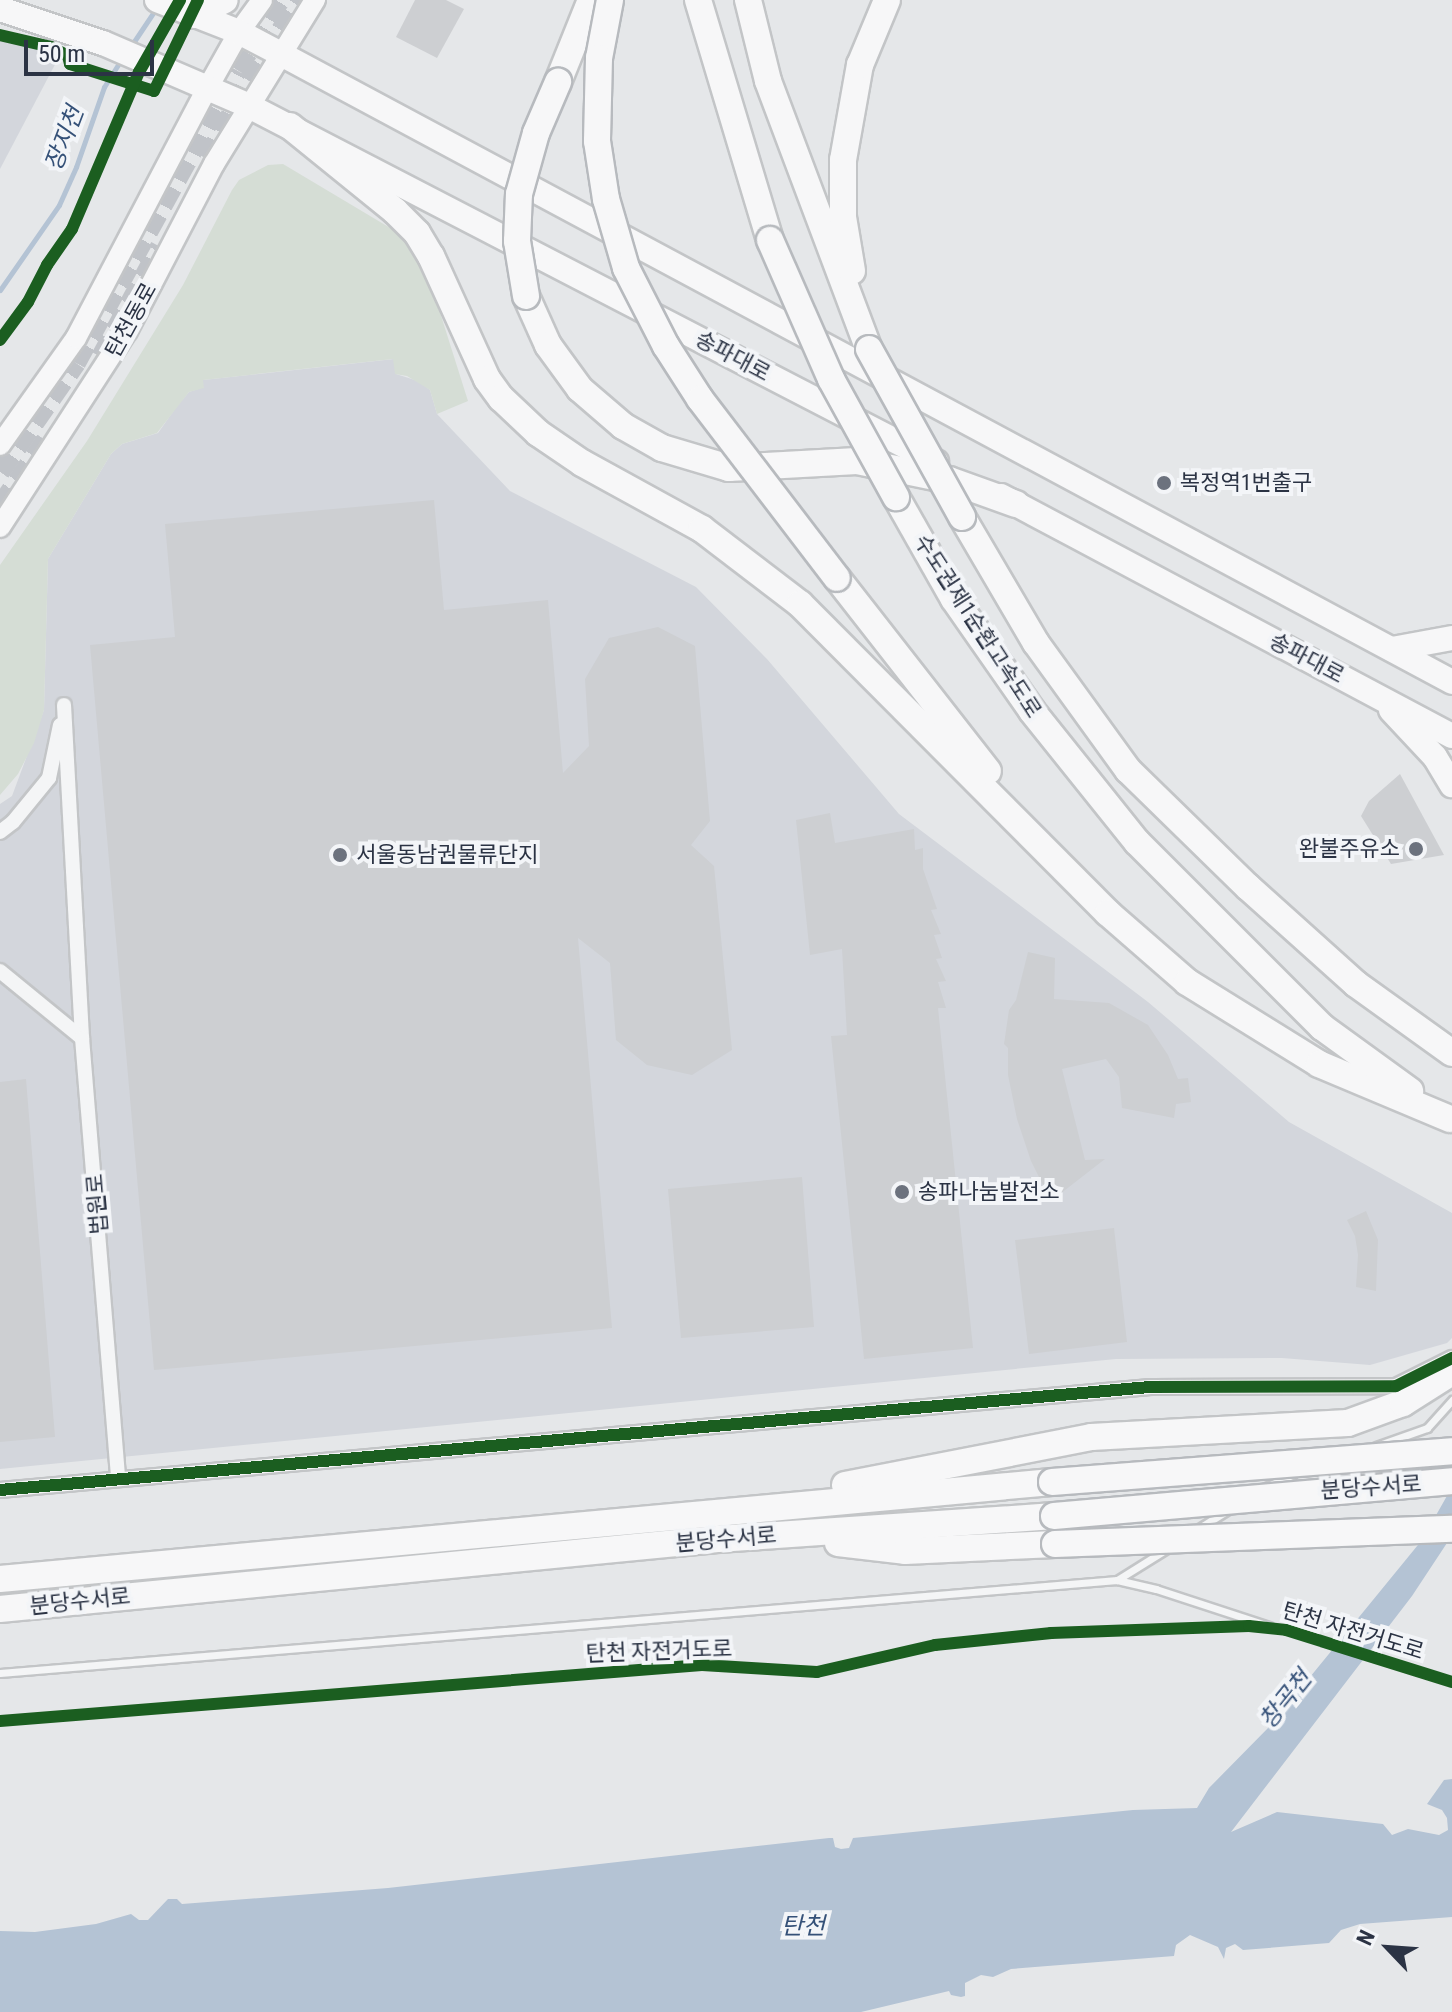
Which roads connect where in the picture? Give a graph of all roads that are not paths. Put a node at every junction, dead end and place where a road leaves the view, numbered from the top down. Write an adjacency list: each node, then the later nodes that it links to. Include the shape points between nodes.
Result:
1 (225, 0): 8 (highway)
2 (262, 0): 11 (main road, 탄천동로)
3 (315, 0): 12 (main road, 탄천동로)
4 (591, 0): 18 (highway, bridge, via 536,133 519,194 517,241 526,296 548,345 580,389 623,426 662,448 729,468 857,461 949,480)
5 (610, 0): 27 (highway, bridge, via 599,58 597,132 606,199 626,268 658,331 700,399)
6 (698, 0): 31 (highway, 수도권제1순환고속도로, bridge, via 770,240 831,379 954,599 1032,711 1137,842 1322,1027)
7 (748, 0): 16 (highway, 수도권제1순환고속도로, via 768,81)
8 (177, 8): 11 (main road)
9 (0, 9): 13 (main road, 송파대로, via 74,33)
10 (882, 10): 16 (highway, via 854,89 842,179 849,259)
11 (239, 32): 12 (main road); 13 (main road, 탄천동로)
12 (281, 54): 14 (main road, 탄천동로); 21 (main road)
13 (207, 89): 14 (main road, 송파대로); 17 (main road, 탄천동로, via 76,338)
14 (249, 106): 15 (main road, 송파대로); 19 (main road, 탄천동로, via 127,331)
15 (290, 126): 18 (main road, 송파대로); 27 (highway, via 417,233 481,369 519,417 574,458 710,534 790,597)
16 (869, 349): 30 (highway, 수도권제1순환고속도로, bridge, via 1036,643 1128,770 1356,984)
17 (0, 445)
18 (1016, 504): 23 (main road, 송파대로)
19 (0, 527)
20 (1452, 638): 21 (main road)
21 (1392, 649): 22 (main road)
22 (1452, 682)
23 (1376, 694): 24 (main road, 송파대로); 25 (main road, via 1435,757)
24 (1452, 736)
25 (1452, 785)
26 (0, 832): 29 (street, 법원로, via 49,778 64,705)
27 (1052, 856): 31 (highway, via 1134,937 1216,1002 1319,1064)
28 (0, 971): 29 (street)
29 (82, 1038): 36 (street, 법원로)
30 (1452, 1053)
31 (1451, 1120)
32 (1452, 1358): 36 (street, via 1396,1386 1150,1387)
33 (1452, 1372): 39 (highway, via 1403,1403 1348,1423 1091,1437)
34 (1452, 1400): 43 (lane, via 1427,1428 1275,1481)
35 (1452, 1451): 39 (highway, 분당수서로, bridge)
36 (118, 1477): 38 (street)
37 (1452, 1481): 41 (highway, 분당수서로, bridge)
38 (0, 1490)
39 (716, 1511): 42 (highway, 분당수서로)
40 (1452, 1529): 41 (highway, bridge, via 905,1551)
41 (718, 1539): 44 (highway, 분당수서로)
42 (0, 1579)
43 (1117, 1580): 45 (lane); 46 (lane)
44 (0, 1609)
45 (1269, 1626)
46 (0, 1673)

